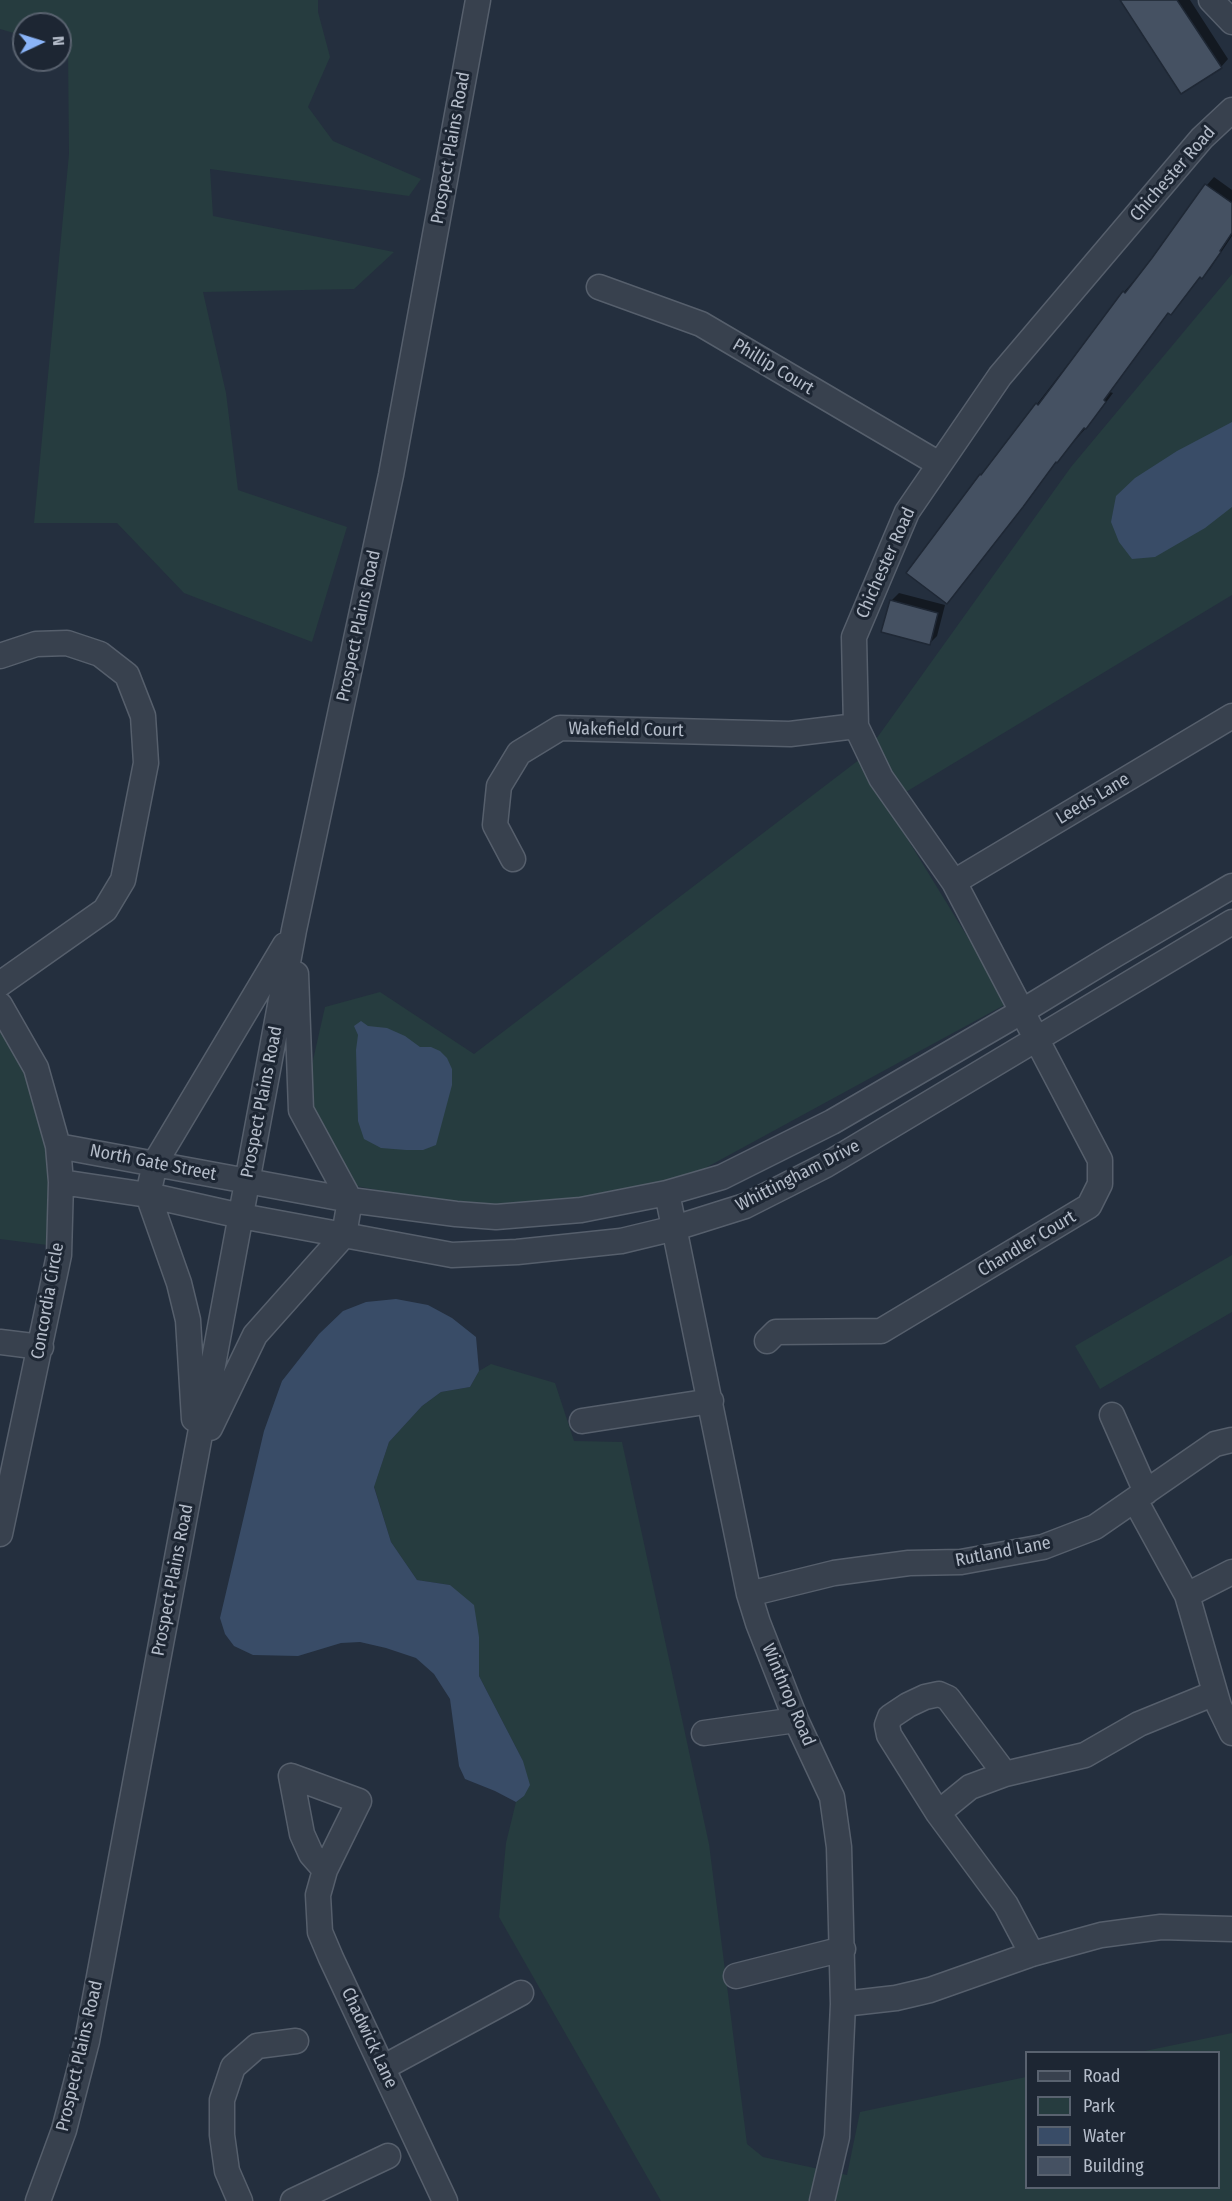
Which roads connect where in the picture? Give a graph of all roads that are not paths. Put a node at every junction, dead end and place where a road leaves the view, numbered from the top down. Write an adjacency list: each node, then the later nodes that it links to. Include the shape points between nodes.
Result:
1 (478, 0): 14 (street, Prospect Plains Road, via 391,475)
2 (1211, 0): 3 (street)
3 (1232, 22)
4 (1232, 110): 6 (street, Chichester Road, via 1202,138 1000,376)
5 (599, 287): 6 (street, Phillip Court, via 701,324)
6 (939, 464): 9 (street, Chichester Road, via 907,512 854,637)
7 (0, 656): 15 (street, via 36,644 67,643 100,654 127,675 143,716 146,763 123,880 105,910)
8 (1232, 716): 11 (street, Leeds Lane)
9 (856, 726): 10 (street, Wakefield Court, via 790,734 560,728 519,753 499,786 495,825); 11 (street, Chichester Road, via 881,777)
10 (513, 859)
11 (954, 882): 17 (street, Chichester Road)
12 (1232, 886): 17 (street, Whittingham Drive)
13 (1232, 922): 18 (street, Whittingham Drive)
14 (294, 930): 20 (street); 22 (street, Prospect Plains Road); 25 (street, via 301,1110)
15 (0, 984)
16 (0, 1005): 19 (street, Concordia Circle, via 36,1068)
17 (1021, 1012): 18 (street, Chandler Court); 23 (street, Whittingham Drive, via 822,1127 722,1177)
18 (1036, 1040): 27 (street, Whittingham Drive, via 826,1165 745,1206); 29 (street, Chandler Court, via 1100,1161 1100,1184 1089,1206 881,1331 776,1332)
19 (58, 1146): 20 (street, North Gate Street); 21 (street, Concordia Circle)
20 (155, 1163): 22 (street, North Gate Street); 24 (street)
21 (61, 1182): 24 (street, North Gate Street); 31 (street, Concordia Circle, via 59,1255)
22 (248, 1182): 25 (street, Whittingham Drive); 26 (street, Prospect Plains Road)
23 (667, 1192): 25 (street, Whittingham Drive, via 581,1210 496,1217); 27 (street, Winthrop Road)
24 (148, 1195): 26 (street, North Gate Street); 36 (street, via 188,1320)
25 (350, 1200): 28 (street)
26 (241, 1216): 28 (street, Whittingham Drive); 36 (street, Prospect Plains Road)
27 (675, 1228): 28 (street, Whittingham Drive, via 621,1241 478,1255 452,1255); 32 (street, Winthrop Road)
28 (344, 1235): 36 (street, via 255,1335)
29 (766, 1341)
30 (0, 1342): 31 (street)
31 (40, 1347): 38 (street, Concordia Circle)
32 (711, 1401): 34 (street); 40 (street, Winthrop Road)
33 (1112, 1415): 37 (street)
34 (582, 1421)
35 (1232, 1440): 37 (street, Rutland Lane, via 1215,1444)
36 (197, 1455): 58 (street, Prospect Plains Road, via 87,2041 64,2130)
37 (1140, 1496): 40 (street, Rutland Lane, via 1095,1527 1043,1547 961,1562 909,1563 834,1573); 41 (street)
38 (0, 1534)
39 (1232, 1572): 41 (street)
40 (749, 1594): 43 (street, Winthrop Road)
41 (1187, 1595): 42 (street)
42 (1215, 1693): 45 (street); 46 (street, via 1139,1724 1086,1755)
43 (796, 1720): 44 (street); 50 (street, Winthrop Road, via 832,1797 839,1846)
44 (704, 1733)
45 (1232, 1733)
46 (1005, 1774): 47 (street, via 970,1787); 47 (street, via 948,1698 939,1694 908,1705 890,1717 889,1735)
47 (938, 1813): 51 (street, via 1006,1905)
48 (325, 1870): 56 (street, Chadwick Lane, via 318,1895 320,1932)
49 (1232, 1929): 51 (street, via 1161,1927 1101,1935)
50 (843, 1949): 52 (street); 54 (street, Winthrop Road)
51 (1032, 1954): 54 (street, via 930,1990)
52 (736, 1976)
53 (521, 1993): 56 (street)
54 (843, 2004): 62 (street, Winthrop Road, via 837,2137)
55 (296, 2041): 59 (street, via 257,2046 233,2067 222,2100 222,2135 227,2171)
56 (384, 2067): 61 (street, Chadwick Lane)
57 (388, 2156): 60 (street)
58 (38, 2201)
59 (240, 2201)
60 (293, 2201)
61 (445, 2201)
62 (822, 2201)

